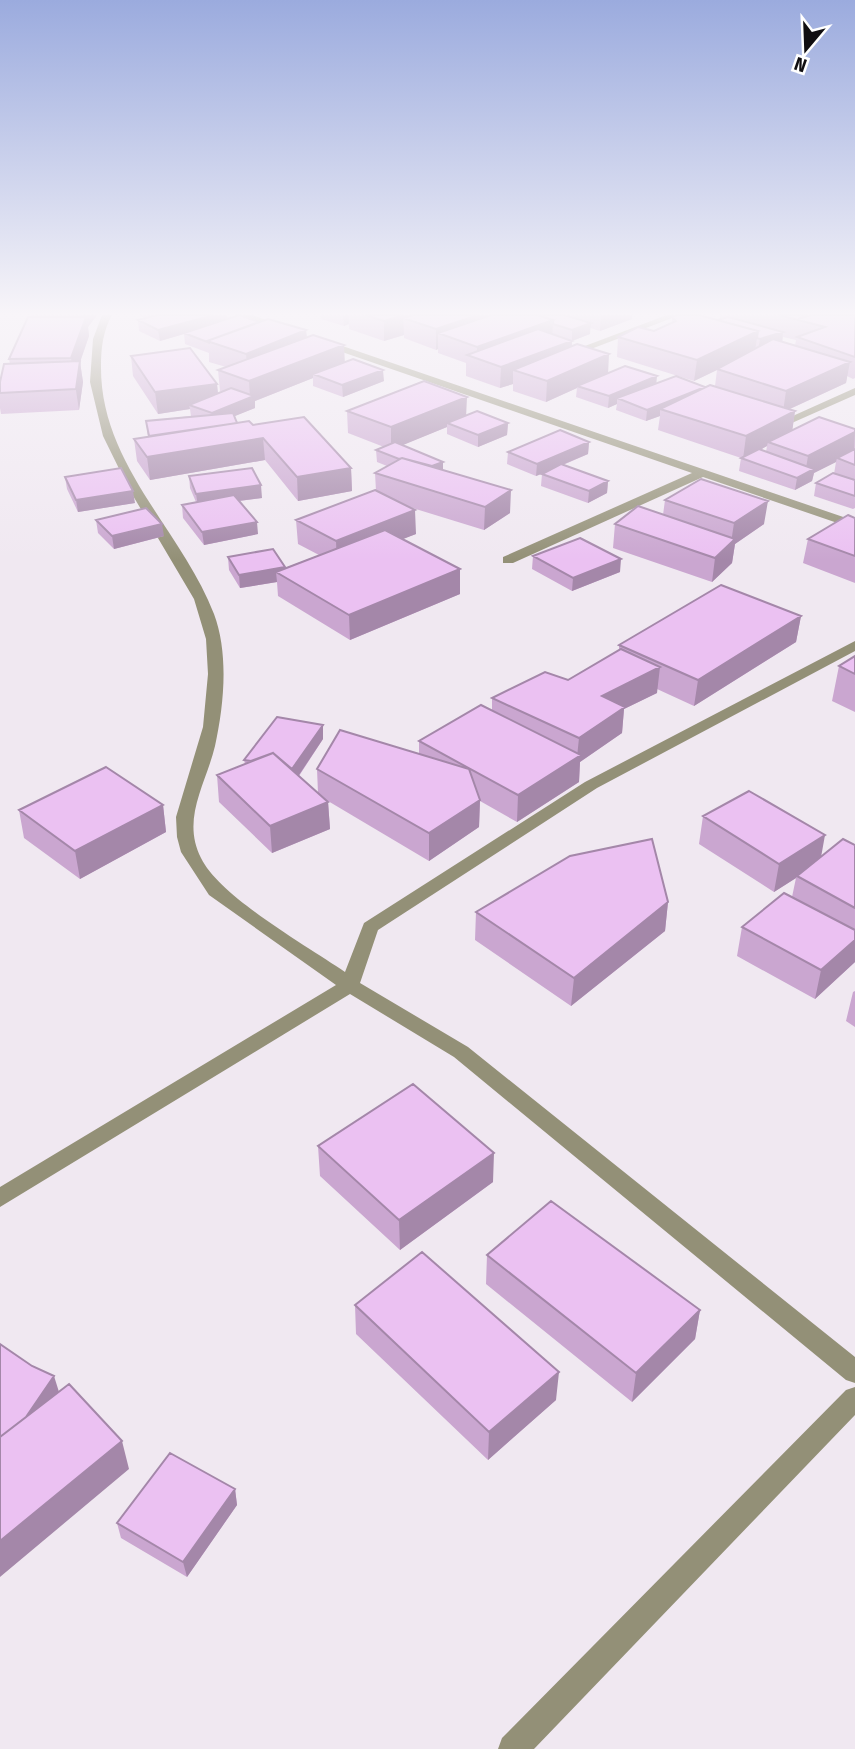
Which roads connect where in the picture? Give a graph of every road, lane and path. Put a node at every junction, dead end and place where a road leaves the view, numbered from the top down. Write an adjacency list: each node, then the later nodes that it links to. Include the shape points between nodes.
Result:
1 (97, 397): 9 (street, via 103,425 210,622 211,720 185,814 184,835 190,855 215,891)
2 (477, 397): 5 (street)
3 (842, 397): 4 (street)
4 (768, 429)
5 (699, 474): 6 (street); 7 (street)
6 (855, 525)
7 (508, 559)
8 (855, 645): 9 (street, via 591,785 370,928)
9 (350, 985): 10 (street); 11 (street, via 461,1052)
10 (0, 1198)
11 (855, 1372)
12 (855, 1398): 13 (street)
13 (513, 1749)

